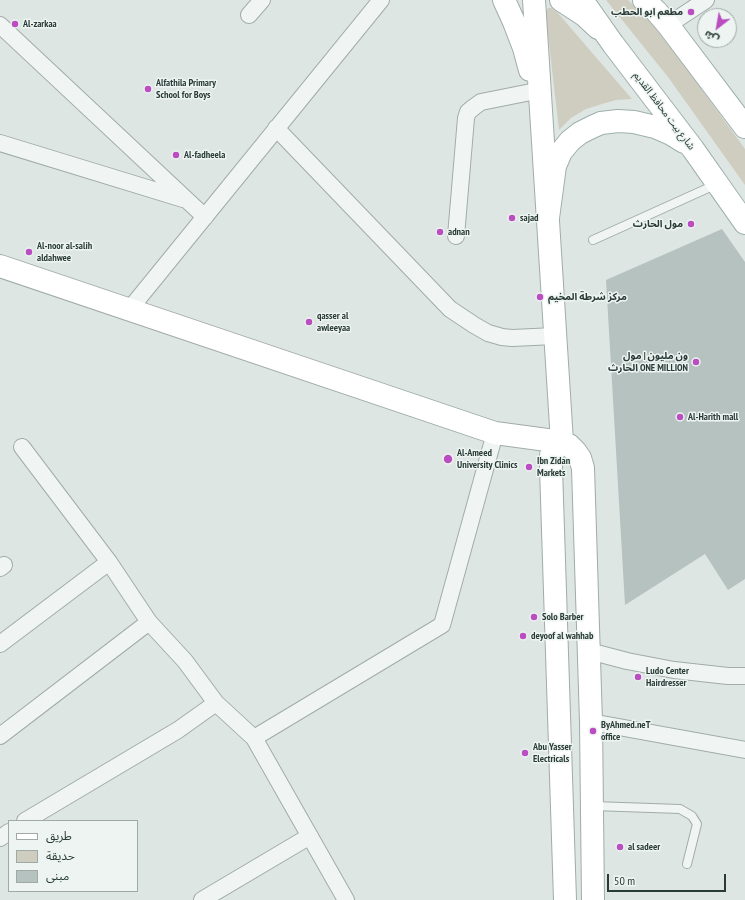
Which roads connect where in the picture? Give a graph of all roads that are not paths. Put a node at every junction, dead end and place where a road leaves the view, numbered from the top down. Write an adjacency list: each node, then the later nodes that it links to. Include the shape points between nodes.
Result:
1 (262, 0): 9 (street)
2 (381, 0): 16 (street)
3 (504, 0): 13 (main road, via 524,48)
4 (534, 0): 14 (main road)
5 (561, 0): 12 (main road, via 596,26)
6 (582, 0): 12 (main road, شارع بيت محافظ القديم)
7 (644, 0): 11 (main road)
8 (706, 0): 11 (street)
9 (249, 15)
10 (0, 25): 20 (street)
11 (668, 25): 15 (main road)
12 (613, 44): 18 (main road, شارع بيت محافظ القديم)
13 (536, 91): 14 (main road); 24 (street, via 481,102 468,112)
14 (541, 113): 22 (main road)
15 (744, 122)
16 (276, 128): 21 (street); 28 (street, via 450,309 488,333 502,337)
17 (0, 143): 20 (street)
18 (693, 150): 19 (main road, شارع بيت محافظ القديم); 22 (main road, via 672,134 634,122 618,121 592,127 570,141 561,152 555,166)
19 (718, 184): 23 (main road, شارع بيت محافظ القديم); 25 (lane)
20 (186, 200): 21 (street)
21 (204, 217): 27 (street)
22 (548, 218): 28 (main road)
23 (745, 223)
24 (456, 236)
25 (593, 240)
26 (0, 266): 27 (main road)
27 (129, 310): 29 (main road)
28 (555, 336): 30 (main road)
29 (495, 433): 30 (main road); 40 (street, via 442,625)
30 (562, 442): 35 (main road, via 575,451 583,468); 48 (main road, via 551,455 551,468)
31 (22, 447): 32 (street)
32 (109, 562): 33 (street); 34 (street)
33 (149, 622): 37 (street, via 184,661); 39 (street)
34 (0, 644)
35 (589, 651): 36 (street, via 674,670); 38 (main road)
36 (745, 676)
37 (216, 703): 40 (street); 43 (street, via 178,730)
38 (591, 722): 41 (street); 42 (main road)
39 (0, 736)
40 (254, 738): 44 (street)
41 (745, 750)
42 (592, 806): 45 (lane, via 680,809 692,816 697,824); 49 (main road)
43 (27, 820)
44 (310, 836): 46 (street); 47 (street)
45 (687, 864)
46 (202, 900)
47 (346, 900)
48 (565, 900)
49 (593, 900)

